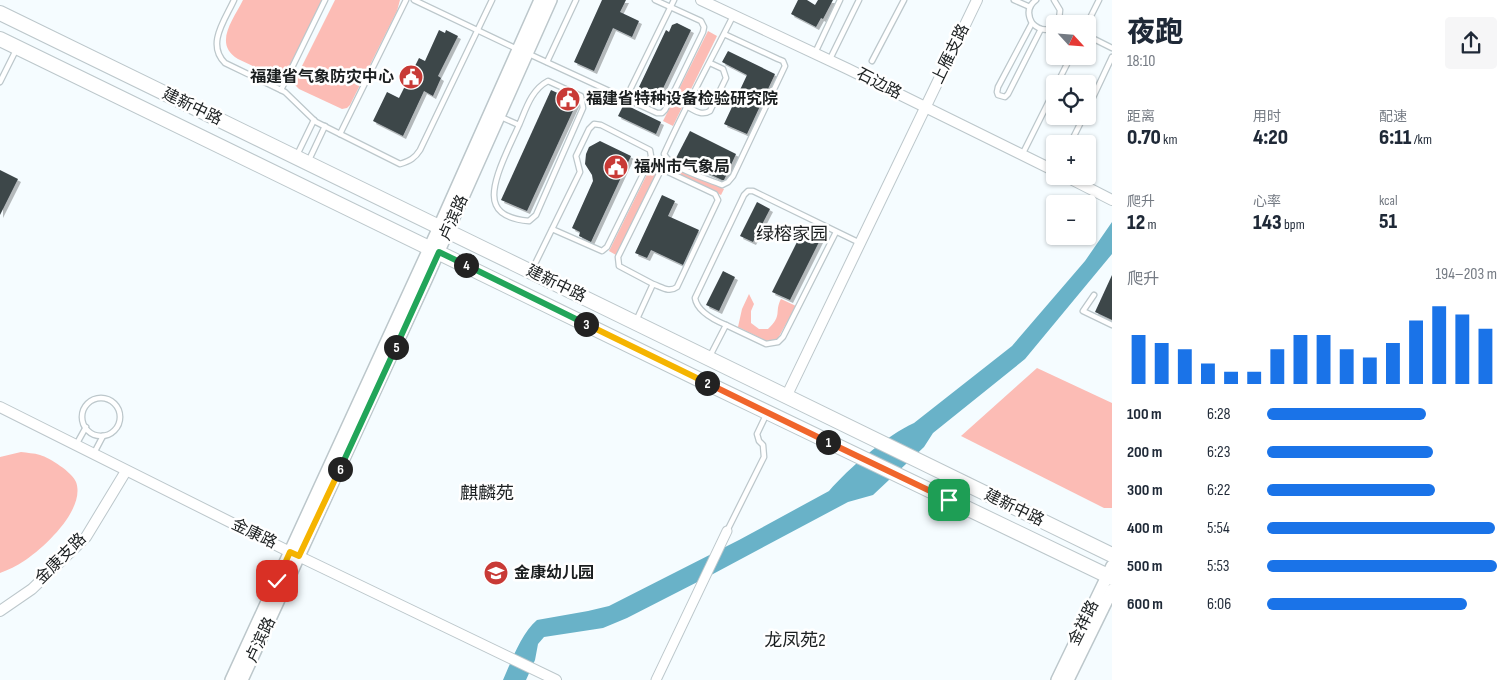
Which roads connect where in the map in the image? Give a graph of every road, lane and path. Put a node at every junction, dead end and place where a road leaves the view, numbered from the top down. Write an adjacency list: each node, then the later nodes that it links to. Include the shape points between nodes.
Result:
1 (234, 0): 43 (lane, via 216,37 220,58)
2 (325, 0): 43 (lane)
3 (406, 0): 53 (lane)
4 (414, 0): 28 (lane)
5 (492, 0): 28 (lane)
6 (540, 0): 35 (main road)
7 (551, 0): 35 (main road, 卢滨路)
8 (576, 0): 40 (lane)
9 (655, 0): 20 (lane)
10 (674, 0): 20 (lane)
11 (701, 0): 23 (street, 石边路)
12 (840, 0): 36 (lane)
13 (859, 0): 38 (lane)
14 (904, 0): 39 (lane)
15 (977, 0): 48 (street, 上雁支路)
16 (1014, 0): 21 (lane)
17 (1036, 0): 21 (lane)
18 (1054, 0): 24 (lane)
19 (1099, 0): 25 (lane)
20 (670, 7): 45 (lane); 45 (lane, via 701,21 704,27 670,101 662,113 657,113)
21 (1030, 7): 26 (lane)
22 (0, 13): 55 (main road, 建新中路)
23 (734, 15): 30 (lane); 36 (street, 石边路)
24 (1059, 15)
25 (1092, 15)
26 (1032, 23): 27 (lane); 27 (lane, via 998,87 998,95 1005,97 1008,94)
27 (1041, 29): 29 (lane)
28 (478, 30): 35 (lane); 53 (lane, via 415,157 400,164)
29 (1046, 30)
30 (724, 34): 41 (lane); 46 (lane, via 783,61 785,66 733,176 722,185 677,166 664,154)
31 (0, 39): 33 (main road, 建新中路)
32 (1096, 40): 34 (lane)
33 (18, 47): 42 (lane); 63 (main road, 建新中路)
34 (1112, 48)
35 (523, 51): 40 (lane); 49 (main road, 卢滨路); 59 (main road)
36 (815, 52): 38 (street, 石边路)
37 (1112, 57): 44 (lane)
38 (830, 60): 48 (street, 石边路)
39 (872, 61)
40 (547, 62): 45 (lane)
41 (710, 62): 46 (lane); 46 (lane, via 723,68 726,78 710,111 702,114)
42 (0, 82)
43 (282, 90): 50 (lane)
44 (1096, 91)
45 (626, 98)
46 (688, 107)
47 (1046, 107): 54 (lane)
48 (925, 108): 54 (street, 石边路); 62 (street, 上雁支路)
49 (499, 117): 52 (lane); 59 (main road, 卢滨路)
50 (314, 120): 51 (lane); 55 (lane)
51 (325, 126): 53 (lane); 55 (lane)
52 (519, 126): 52 (lane, via 499,173 494,198 502,213 529,221 536,215 583,108 581,96 548,81 535,90)
53 (340, 134)
54 (1022, 155): 56 (street, 石边路)
55 (302, 160): 59 (main road, 建新中路)
56 (1046, 167)
57 (1083, 185): 58 (street)
58 (1112, 200)
59 (444, 229): 63 (main road, 卢滨路); 64 (main road, 建新中路)
60 (552, 229): 60 (lane, via 602,251 607,247 647,166 650,150 594,124 576,156 580,172); 64 (lane)
61 (836, 232): 62 (lane); 68 (lane, via 778,342 766,344); 68 (lane, via 753,192 744,194 695,298 699,308)
62 (860, 243): 71 (street, 上雁支路)
63 (434, 250): 73 (main road, 建新中路); 80 (main road, 卢滨路)
64 (531, 272): 67 (main road, 建新中路)
65 (653, 284): 65 (lane, via 619,266 618,257 660,172 664,170 715,194 718,200 677,287 669,290); 67 (lane)
66 (1094, 295): 69 (lane, via 1083,311)
67 (635, 322): 70 (main road, 建新中路)
68 (726, 325): 70 (lane)
69 (1112, 325)
70 (709, 359): 71 (main road, 建新中路)
71 (787, 395): 81 (main road, 建新中路)
72 (0, 407): 76 (street, 金康路)
73 (767, 413): 79 (lane, via 757,434 764,456); 82 (main road, 建新中路)
74 (86, 427): 75 (lane); 75 (lane, via 83,415 88,404 98,398 110,400 118,408 120,420 115,430); 76 (lane)
75 (103, 436): 77 (lane)
76 (76, 445): 77 (street, 金康路)
77 (93, 454): 78 (street, 金康路)
78 (126, 471): 80 (street, 金康路); 84 (street, 金康支路, via 86,537 32,588)
79 (727, 531): 88 (street)
80 (295, 554): 85 (main road); 86 (main road, 卢滨路); 87 (street, 金康路)
81 (1112, 555)
82 (1110, 573): 89 (main road, 金祥路)
83 (1112, 590): 90 (main road, 金祥路)
84 (0, 611)
85 (231, 680)
86 (242, 680)
87 (556, 680)
88 (656, 680)
89 (1057, 680)
90 (1068, 680)

